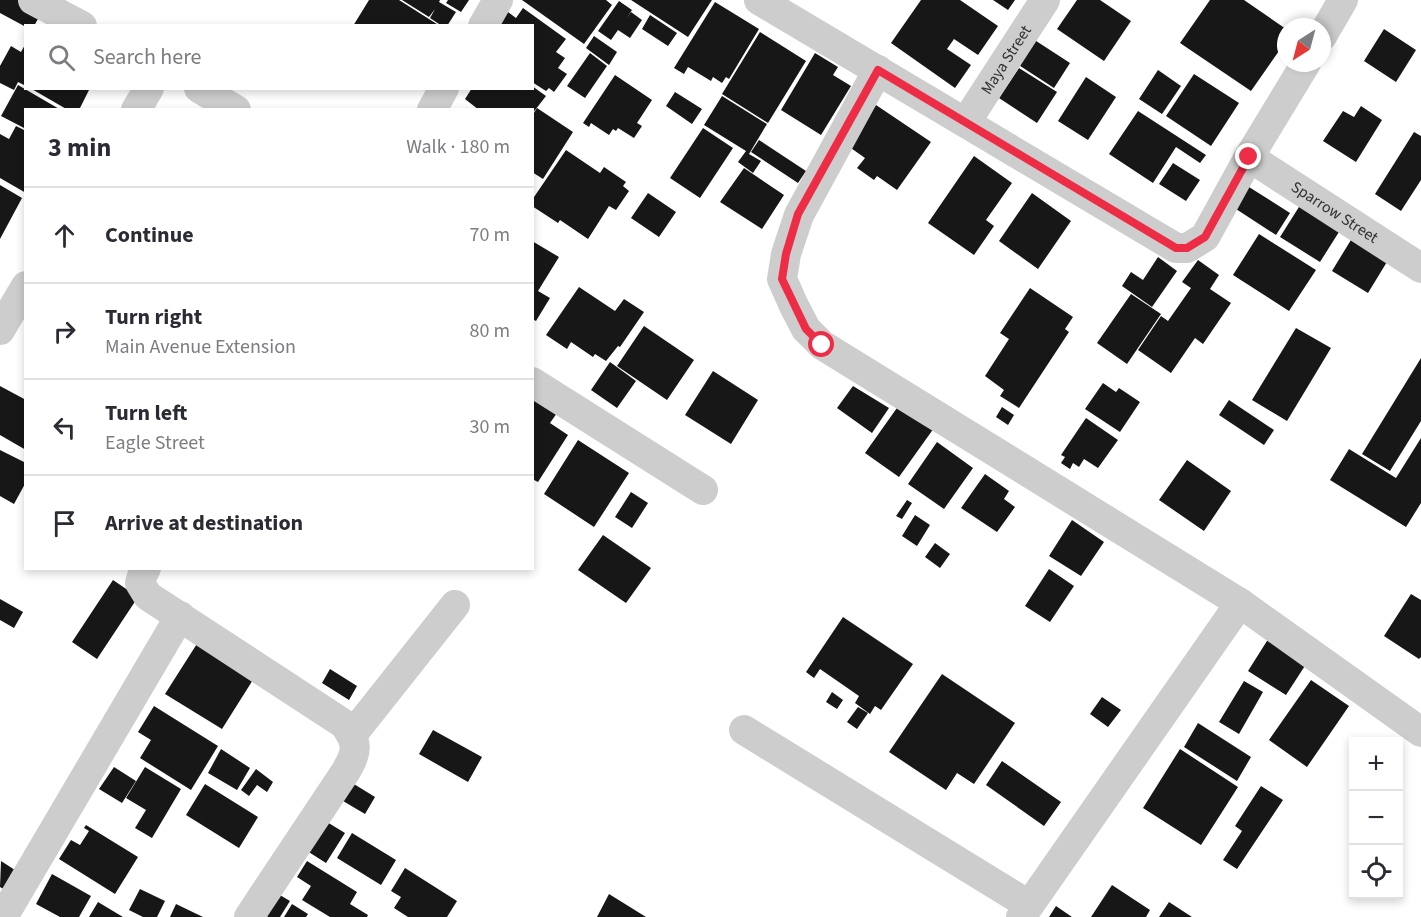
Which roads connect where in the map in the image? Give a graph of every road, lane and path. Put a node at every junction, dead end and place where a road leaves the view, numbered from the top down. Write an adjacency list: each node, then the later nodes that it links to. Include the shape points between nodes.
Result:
1 (33, 0): 7 (street)
2 (498, 0): 8 (street)
3 (759, 0): 9 (street)
4 (1045, 0): 17 (street, Maya Street)
5 (1343, 0): 6 (street)
6 (1331, 21)
7 (78, 24)
8 (484, 24)
9 (878, 70): 17 (street); 25 (street, via 798,214 786,254 782,279 806,329 822,345)
10 (1301, 72): 18 (street)
11 (148, 90): 14 (street)
12 (203, 90): 15 (street)
13 (443, 90): 16 (street)
14 (137, 108)
15 (233, 108)
16 (433, 108)
17 (966, 122): 18 (street, via 1176,248 1187,248 1205,237)
18 (1249, 157): 19 (street, Sparrow Street)
19 (1421, 268)
20 (24, 289): 21 (street)
21 (0, 330)
22 (534, 383): 23 (street)
23 (703, 490)
24 (147, 582): 27 (street)
25 (1240, 603): 29 (street); 31 (street)
26 (455, 605): 30 (street)
27 (180, 616): 30 (street, via 344,724); 32 (street)
28 (744, 730): 31 (street)
29 (1421, 732)
30 (352, 735): 33 (street, via 355,756)
31 (1025, 911)
32 (3, 917)
33 (249, 917)

